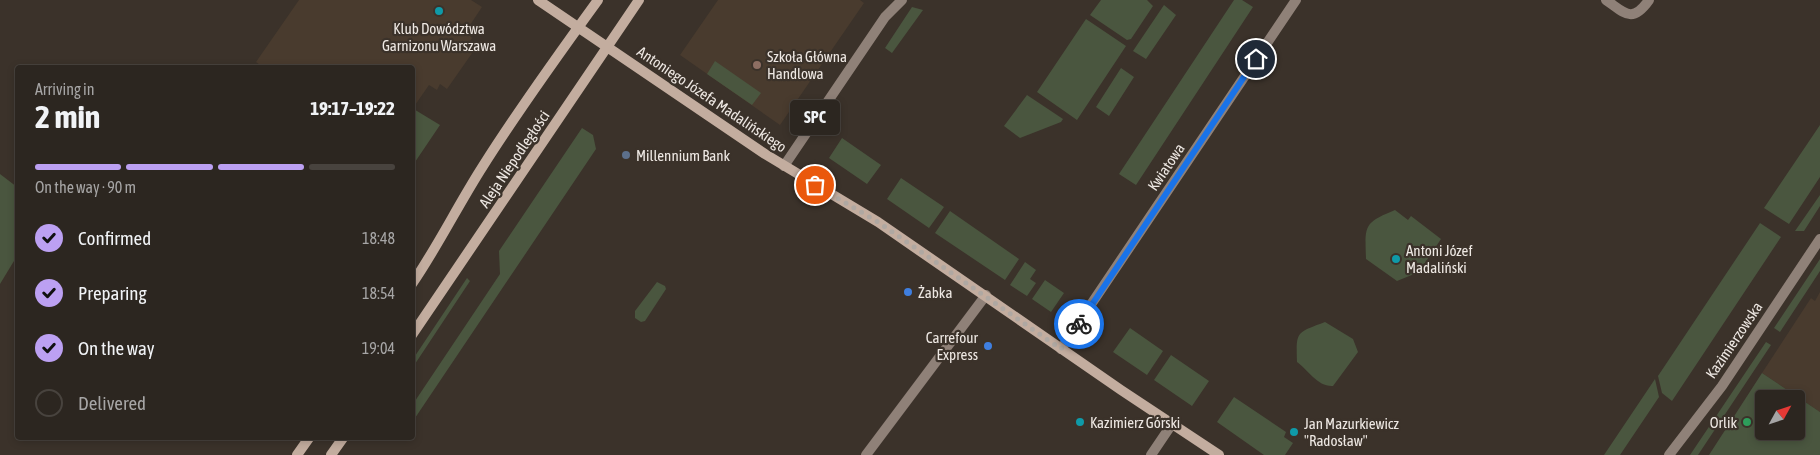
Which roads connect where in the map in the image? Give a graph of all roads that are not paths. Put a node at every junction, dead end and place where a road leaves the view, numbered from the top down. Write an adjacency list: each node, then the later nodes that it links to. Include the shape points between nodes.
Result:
1 (538, 0): 8 (street, Antoniego Józefa Madalińskiego)
2 (598, 0): 8 (street, Aleja Niepodległości)
3 (639, 0): 9 (street, Aleja Niepodległości)
4 (902, 0): 10 (street, via 885,17)
5 (1296, 0): 15 (street, Kwiatowa)
6 (1606, 0): 7 (street, via 1633,16)
7 (1649, 0)
8 (578, 27): 9 (street, Antoniego Józefa Madalińskiego); 12 (street, Aleja Niepodległości, via 492,151 434,253)
9 (607, 47): 10 (street, Antoniego Józefa Madalińskiego); 14 (street, Aleja Niepodległości)
10 (784, 166): 13 (street, Antoniego Józefa Madalińskiego, via 878,222)
11 (1820, 239): 24 (street, Kazimierzowska, via 1722,386)
12 (415, 280)
13 (986, 295): 15 (street, Antoniego Józefa Madalińskiego); 21 (street)
14 (415, 331)
15 (1061, 349): 16 (street, Antoniego Józefa Madalińskiego)
16 (1172, 424): 22 (street); 23 (street, Antoniego Józefa Madalińskiego)
17 (308, 440): 19 (street)
18 (342, 440): 20 (street)
19 (297, 455)
20 (331, 455)
21 (866, 455)
22 (1151, 455)
23 (1219, 455)
24 (1669, 455)

